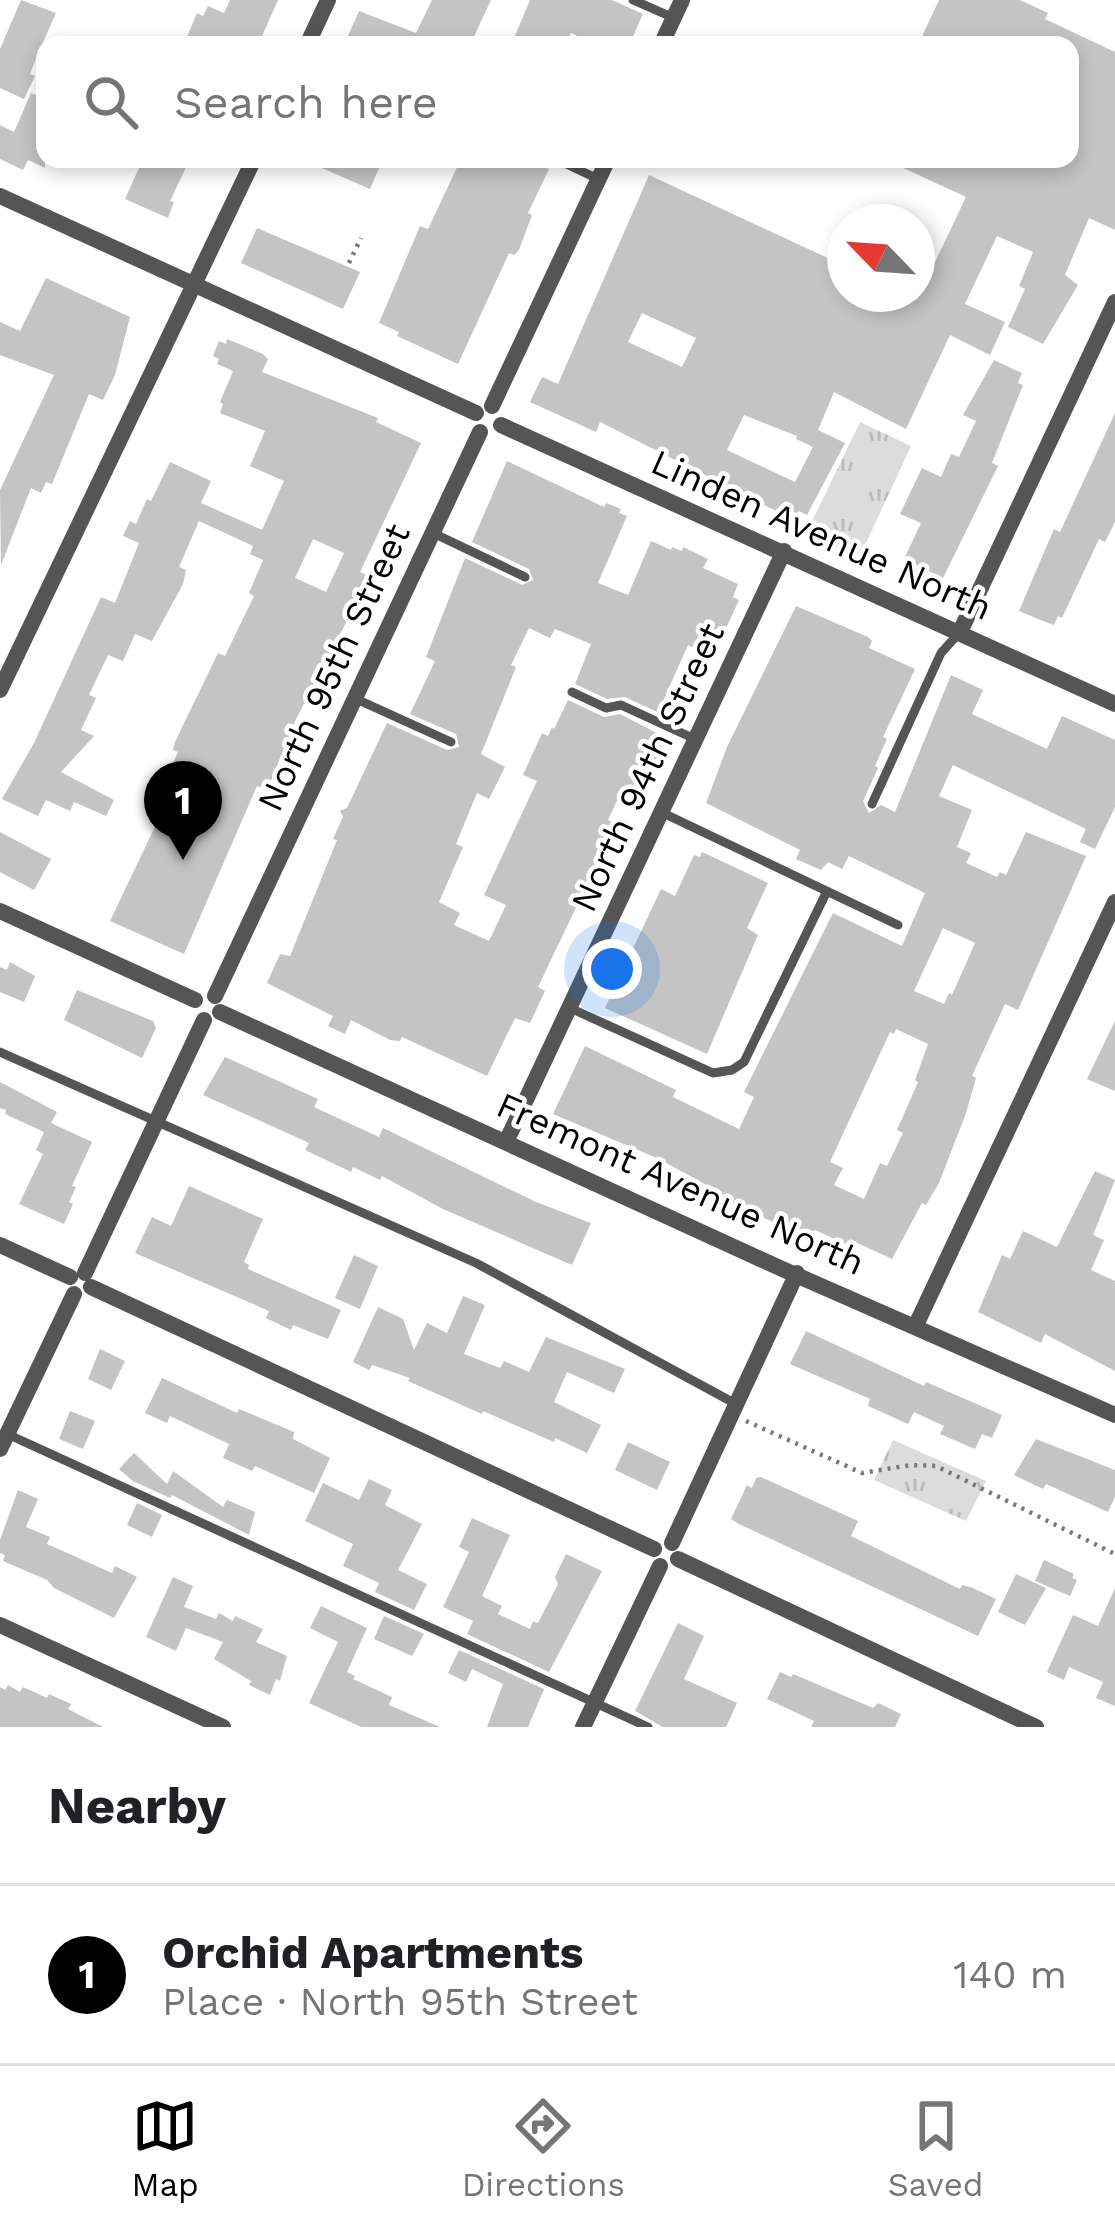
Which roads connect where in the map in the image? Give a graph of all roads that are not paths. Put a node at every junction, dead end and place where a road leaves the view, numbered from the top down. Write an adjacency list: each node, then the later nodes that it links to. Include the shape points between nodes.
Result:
1 (328, 0): 4 (street)
2 (633, 0): 3 (lane)
3 (678, 9)
4 (311, 36)
5 (250, 168): 10 (street)
6 (575, 168): 8 (lane)
7 (604, 168): 8 (street)
8 (598, 179): 12 (street)
9 (0, 196): 10 (street)
10 (195, 284): 12 (street); 19 (street)
11 (1115, 302): 18 (street)
12 (484, 409): 13 (street, via 502,415); 14 (street, via 474,424)
13 (501, 425): 14 (street); 16 (street, Linden Avenue North)
14 (480, 432): 15 (street, North 95th Street)
15 (432, 533): 17 (lane); 21 (street, North 95th Street)
16 (784, 551): 18 (street, Linden Avenue North); 23 (street, North 94th Street)
17 (525, 577)
18 (960, 632): 22 (street, Linden Avenue North); 25 (lane, via 940,653)
19 (0, 690)
20 (572, 692): 23 (lane)
21 (354, 698): 24 (lane); 32 (street, North 95th Street)
22 (1115, 704)
23 (697, 740): 26 (street, North 94th Street)
24 (451, 742)
25 (872, 803)
26 (663, 813): 27 (lane); 31 (street, North 94th Street)
27 (827, 891): 30 (lane); 31 (lane, via 745,1062 732,1070 713,1073)
28 (1115, 902): 39 (street)
29 (0, 910): 32 (street, via 195,1000 204,994)
30 (898, 925)
31 (570, 1008): 35 (street, North 94th Street)
32 (213, 1009): 34 (street, North 95th Street); 35 (street, Fremont Avenue North)
33 (0, 1052): 34 (lane)
34 (157, 1123): 38 (street, North 95th Street); 40 (lane, via 476,1263)
35 (507, 1140): 37 (street, Fremont Avenue North)
36 (0, 1245): 38 (street)
37 (797, 1274): 39 (street, Fremont Avenue North); 40 (street)
38 (80, 1283): 42 (street, North 95th Street); 43 (street)
39 (916, 1325): 41 (street, Fremont Avenue North)
40 (734, 1410): 43 (street)
41 (1115, 1415)
42 (2, 1438): 45 (lane)
43 (666, 1554): 45 (street); 49 (street)
44 (0, 1625): 46 (street)
45 (594, 1702): 47 (street); 48 (lane)
46 (223, 1727)
47 (583, 1727)
48 (648, 1727)
49 (1036, 1727)

